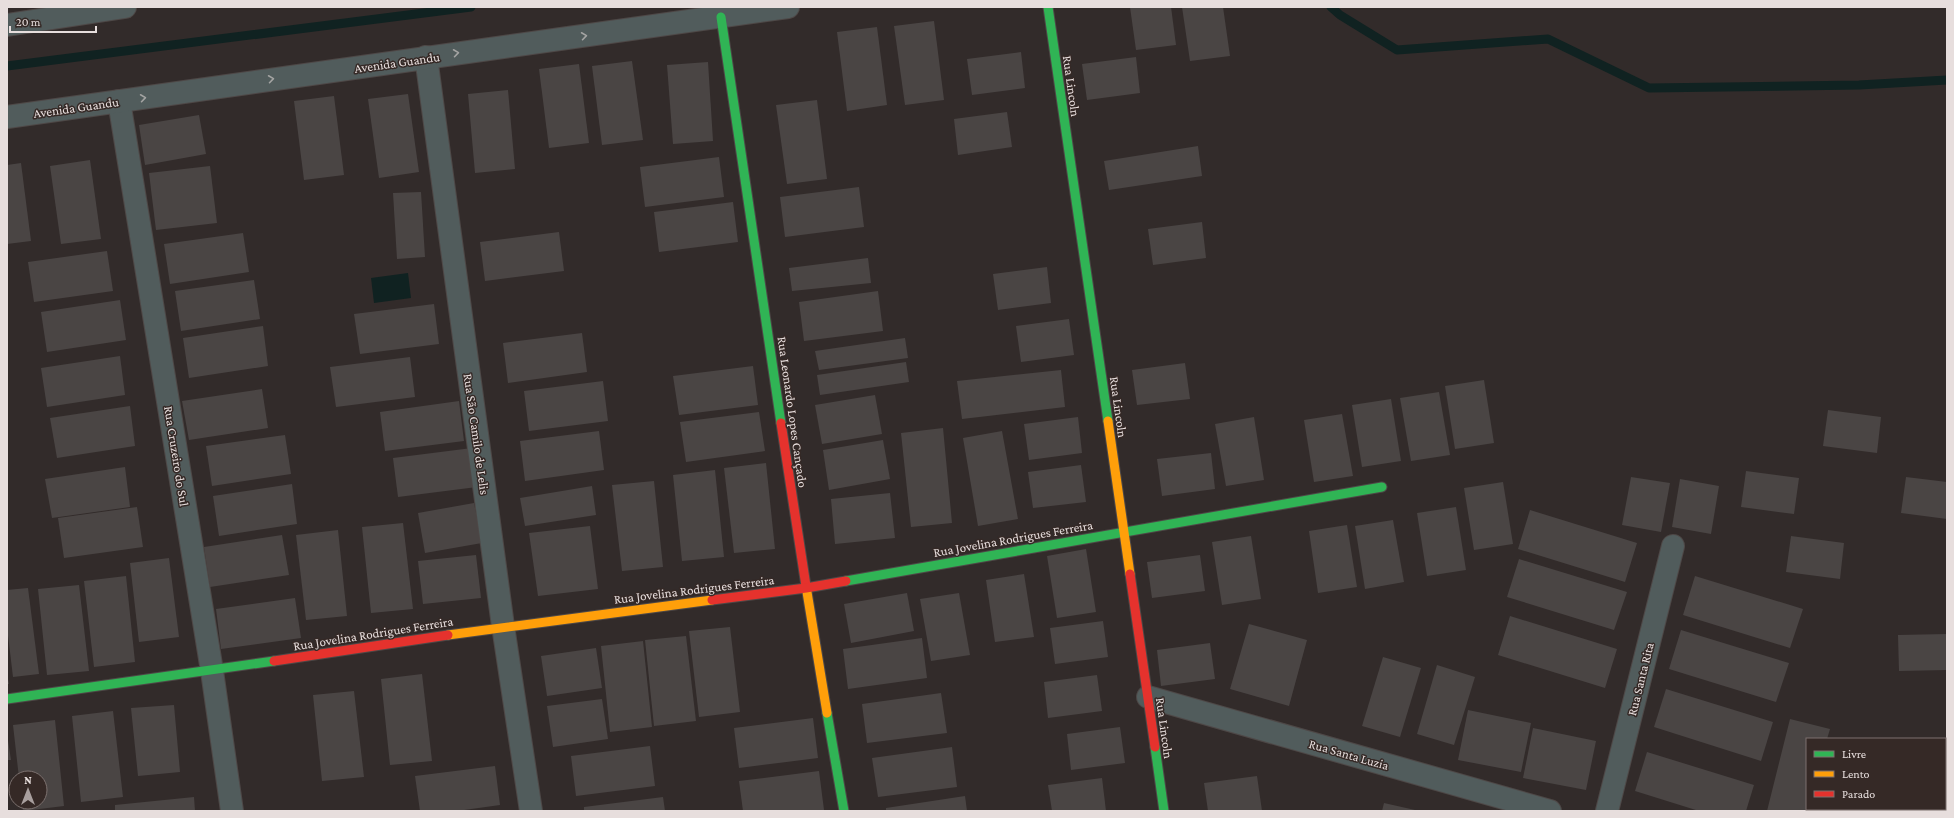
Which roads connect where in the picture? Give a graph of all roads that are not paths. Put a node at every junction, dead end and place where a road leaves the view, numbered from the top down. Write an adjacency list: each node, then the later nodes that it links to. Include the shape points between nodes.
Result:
1 (125, 7): 4 (street)
2 (788, 7): 5 (street, Avenida Guandu)
3 (1048, 7): 11 (street, Rua Lincoln)
4 (104, 8): 6 (street)
5 (721, 17): 7 (street, Avenida Guandu, one-way to 5); 13 (street, Rua Leonardo Lopes Cançado)
6 (7, 24)
7 (426, 58): 8 (street, Avenida Guandu, one-way to 7); 14 (street, Rua São Camilo de Lelis)
8 (119, 101): 9 (street, Avenida Guandu); 15 (street, Rua Cruzeiro do Sul)
9 (7, 117)
10 (1382, 487): 11 (street, Rua Jovelina Rodrigues Ferreira)
11 (1124, 531): 13 (street, Rua Jovelina Rodrigues Ferreira); 16 (street, Rua Lincoln)
12 (1673, 546): 23 (street, Rua Santa Rita)
13 (806, 588): 14 (street, Rua Jovelina Rodrigues Ferreira); 20 (street, Rua Leonardo Lopes Cançado)
14 (503, 626): 15 (street, Rua Jovelina Rodrigues Ferreira); 19 (street, Rua São Camilo de Lelis)
15 (212, 671): 17 (street, Rua Jovelina Rodrigues Ferreira); 18 (street, Rua Cruzeiro do Sul)
16 (1148, 697): 21 (street, Rua Lincoln); 22 (street, Rua Santa Luzia)
17 (7, 699)
18 (232, 811)
19 (531, 811)
20 (844, 811)
21 (1164, 811)
22 (1550, 811)
23 (1607, 811)

